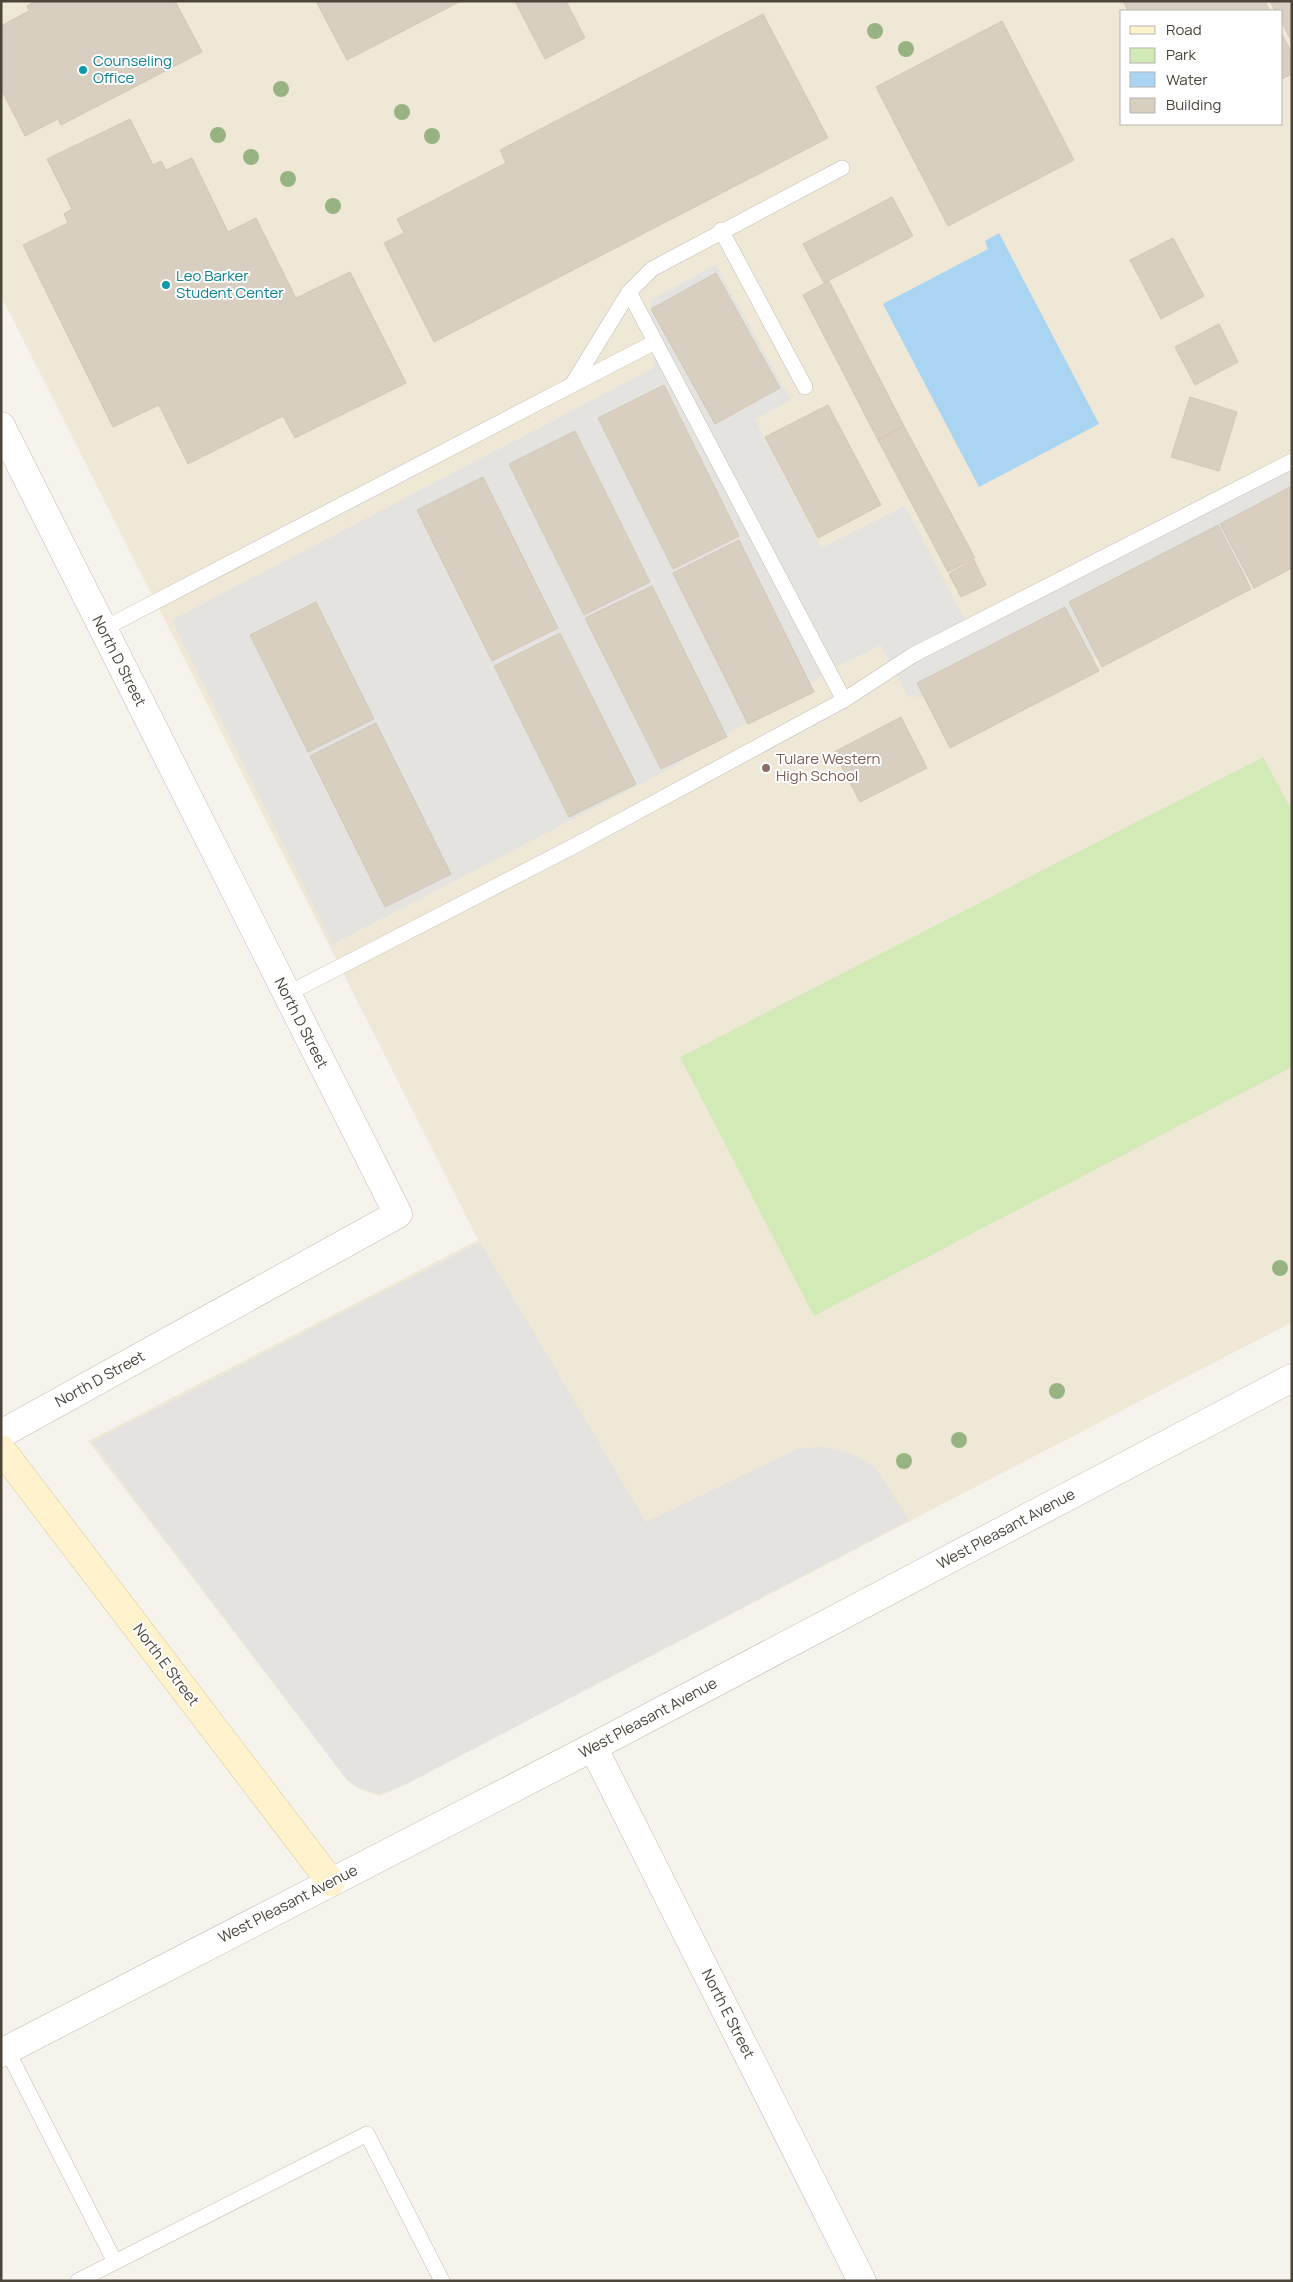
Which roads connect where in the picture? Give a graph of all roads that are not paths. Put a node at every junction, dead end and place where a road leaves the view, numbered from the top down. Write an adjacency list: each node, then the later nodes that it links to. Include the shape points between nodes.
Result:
1 (842, 168): 2 (lane)
2 (721, 230): 3 (lane, via 652,269); 6 (lane)
3 (629, 292): 4 (lane); 5 (lane)
4 (655, 342): 5 (lane); 10 (lane)
5 (572, 385): 9 (lane)
6 (805, 387)
7 (1, 426): 9 (street, North D Street)
8 (1292, 461): 10 (lane, via 913,655)
9 (103, 629): 11 (street, North D Street)
10 (844, 700): 11 (lane, via 574,846)
11 (287, 994): 13 (street, North D Street, via 398,1214)
12 (1292, 1378): 15 (street, West Pleasant Avenue)
13 (1, 1434)
14 (1, 1449): 16 (street, North E Street)
15 (593, 1747): 16 (street, West Pleasant Avenue); 21 (street, North E Street)
16 (331, 1882): 17 (street, West Pleasant Avenue)
17 (4, 2052): 18 (lane)
18 (115, 2262): 19 (lane); 20 (lane, via 367,2134)
19 (78, 2281)
20 (442, 2281)
21 (862, 2281)

